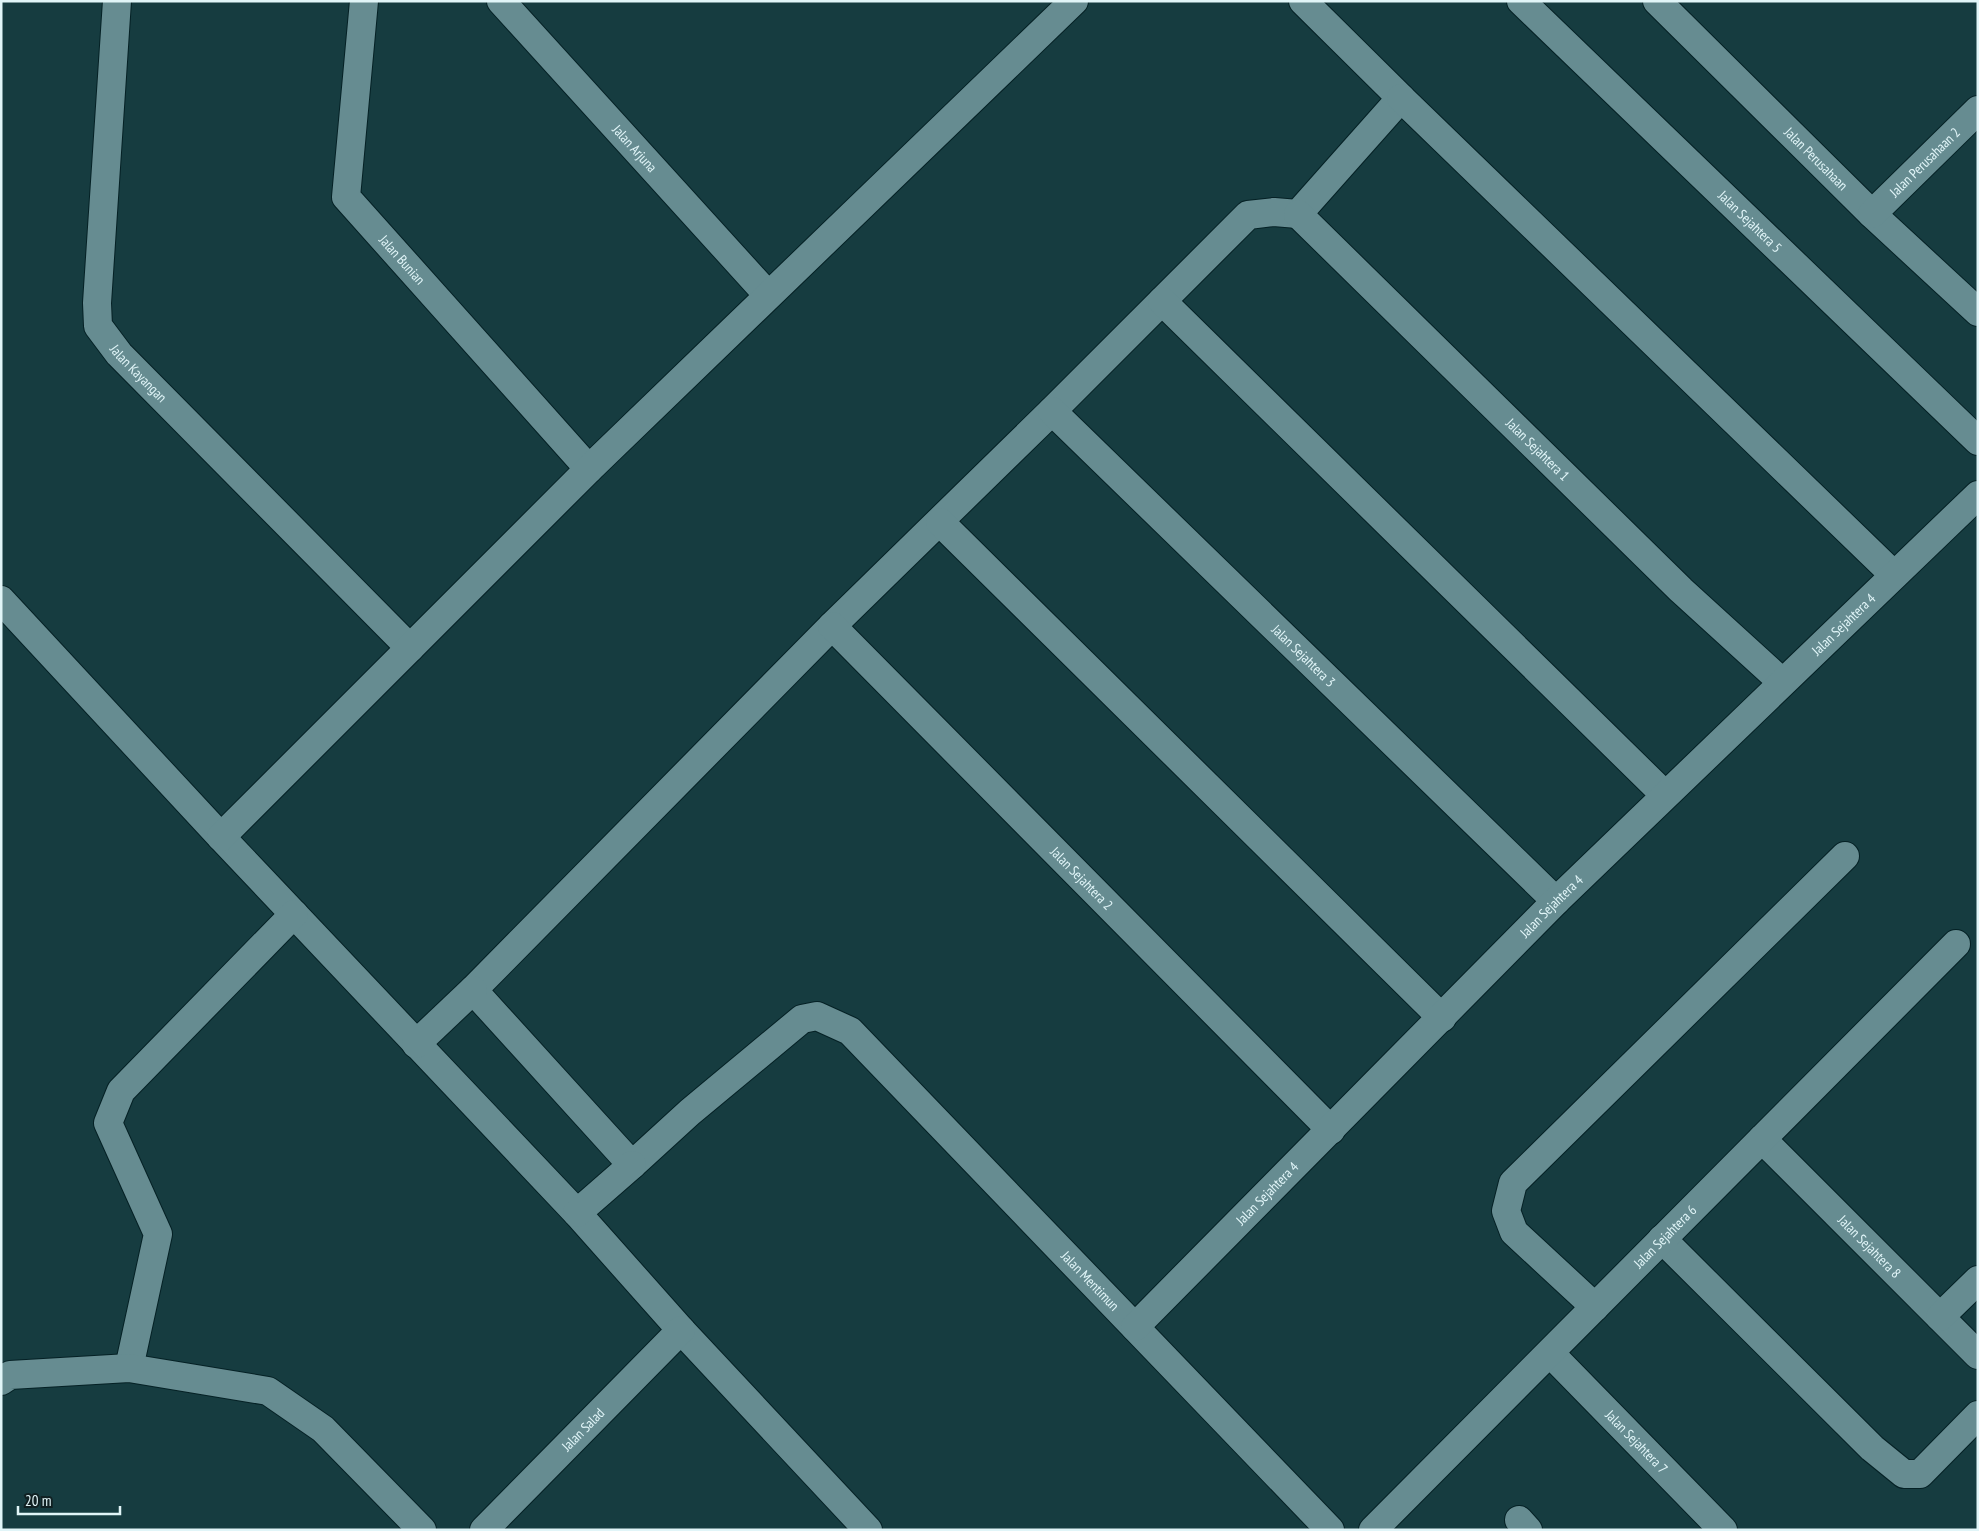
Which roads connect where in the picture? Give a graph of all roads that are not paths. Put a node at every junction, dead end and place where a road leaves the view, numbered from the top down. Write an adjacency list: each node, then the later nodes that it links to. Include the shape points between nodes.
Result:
1 (117, 1): 23 (street, Jalan Kayangan, via 98,326 119,354)
2 (364, 1): 17 (street, Jalan Bunian, via 346,197)
3 (501, 1): 12 (street, Jalan Arjuna)
4 (1074, 1): 12 (street)
5 (1303, 1): 8 (street)
6 (1521, 1): 16 (street, Jalan Sejahtera 5)
7 (1657, 1): 11 (street, Jalan Perusahaan)
8 (1401, 98): 10 (street); 20 (street)
9 (1978, 110): 11 (street, Jalan Perusahaan 2)
10 (1298, 214): 13 (street, via 1248,215); 24 (street, Jalan Sejahtera 1, via 1681,590)
11 (1872, 214): 14 (street, Jalan Perusahaan)
12 (768, 295): 17 (street)
13 (1162, 301): 15 (street); 25 (street)
14 (1978, 312)
15 (1052, 411): 19 (street); 28 (street, Jalan Sejahtera 3)
16 (1978, 441)
17 (589, 469): 23 (street)
18 (1978, 495): 20 (street, Jalan Sejahtera 4)
19 (940, 522): 22 (street); 32 (street)
20 (1894, 575): 24 (street, Jalan Sejahtera 4)
21 (1, 600): 26 (street)
22 (832, 626): 31 (street); 34 (street, Jalan Sejahtera 2)
23 (410, 648): 26 (street)
24 (1782, 682): 25 (street, Jalan Sejahtera 4)
25 (1665, 795): 28 (street, Jalan Sejahtera 4)
26 (221, 837): 29 (street)
27 (1845, 856): 40 (street, via 1514,1183 1506,1211 1514,1232)
28 (1556, 901): 32 (street, Jalan Sejahtera 4)
29 (294, 914): 33 (street); 46 (street, via 121,1091 108,1122 158,1234)
30 (1956, 944): 35 (street, Jalan Sejahtera 6)
31 (473, 990): 33 (street); 36 (street)
32 (1442, 1018): 34 (street, Jalan Sejahtera 4)
33 (416, 1044): 37 (street)
34 (1331, 1130): 42 (street, Jalan Sejahtera 4)
35 (1762, 1139): 38 (street, Jalan Sejahtera 6); 41 (street, Jalan Sejahtera 8)
36 (632, 1165): 37 (street); 42 (street, Jalan Mentimun, via 690,1112 802,1020 817,1016 850,1031)
37 (577, 1213): 43 (street)
38 (1662, 1239): 40 (street, Jalan Sejahtera 6); 48 (street, via 1872,1448 1904,1474 1920,1474)
39 (1978, 1280): 41 (street)
40 (1594, 1307): 44 (street, Jalan Sejahtera 6)
41 (1940, 1317): 45 (street, Jalan Sejahtera 8)
42 (1134, 1328): 52 (street, Jalan Mentimun)
43 (681, 1330): 50 (street, Jalan Salad); 51 (street)
44 (1550, 1353): 53 (street, Jalan Sejahtera 6); 54 (street, Jalan Sejahtera 7)
45 (1978, 1355)
46 (129, 1368): 47 (street, via 10,1375); 49 (street, via 268,1391 323,1429)
47 (1, 1380)
48 (1978, 1415)
49 (422, 1530)
50 (484, 1530)
51 (868, 1530)
52 (1330, 1530)
53 (1373, 1530)
54 (1723, 1530)

